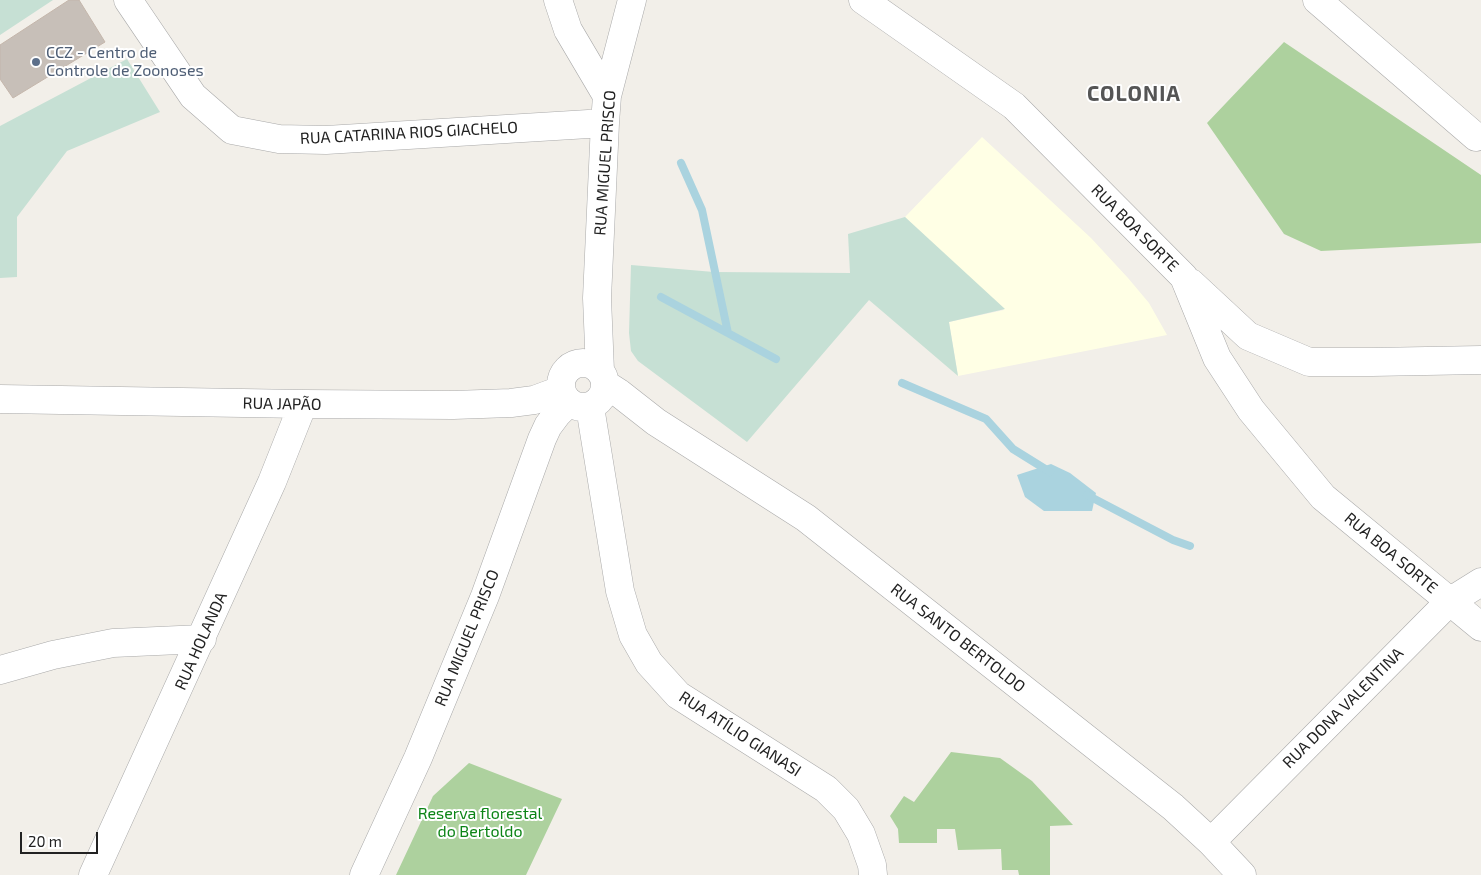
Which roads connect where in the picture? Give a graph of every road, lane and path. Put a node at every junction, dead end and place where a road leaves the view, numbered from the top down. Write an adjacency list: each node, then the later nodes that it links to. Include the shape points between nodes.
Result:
1 (128, 0): 7 (street, RUA CATARINA RIOS GIACHELO, via 193,96 232,130 279,139 326,140)
2 (558, 0): 6 (street, via 568,30)
3 (632, 0): 6 (street, RUA MIGUEL PRISCO)
4 (863, 0): 9 (street, RUA BOA SORTE, via 1014,106)
5 (1317, 0): 8 (street)
6 (607, 96): 7 (street, RUA MIGUEL PRISCO)
7 (605, 123): 10 (street, RUA MIGUEL PRISCO)
8 (1476, 137)
9 (1184, 277): 11 (street, via 1248,336 1308,362); 16 (street, RUA BOA SORTE, via 1217,358 1250,410 1323,497)
10 (597, 298): 12 (street, RUA MIGUEL PRISCO); 12 (street, RUA MIGUEL PRISCO, via 573,365 561,382)
11 (1481, 360)
12 (587, 393): 14 (street, RUA JAPÃO, via 511,403); 20 (street, RUA SANTO BERTOLDO, via 656,422 813,524 1173,807); 22 (street, RUA MIGUEL PRISCO, via 557,414 542,438 485,596 418,758); 23 (street, RUA ATÍLIO GIANASI, via 620,591 632,635 649,663 678,695 826,789 846,809 861,834)
13 (0, 399): 14 (street, RUA JAPÃO)
14 (303, 404): 18 (street, RUA HOLANDA)
15 (1481, 582): 16 (street, RUA DONA VALENTINA)
16 (1449, 602): 17 (street, RUA BOA SORTE); 20 (street, RUA DONA VALENTINA)
17 (1481, 627)
18 (202, 639): 19 (street, via 113,643 52,655); 21 (street, RUA HOLANDA)
19 (0, 670)
20 (1211, 842): 24 (street, RUA SANTO BERTOLDO)
21 (93, 875)
22 (364, 875)
23 (873, 875)
24 (1242, 875)

